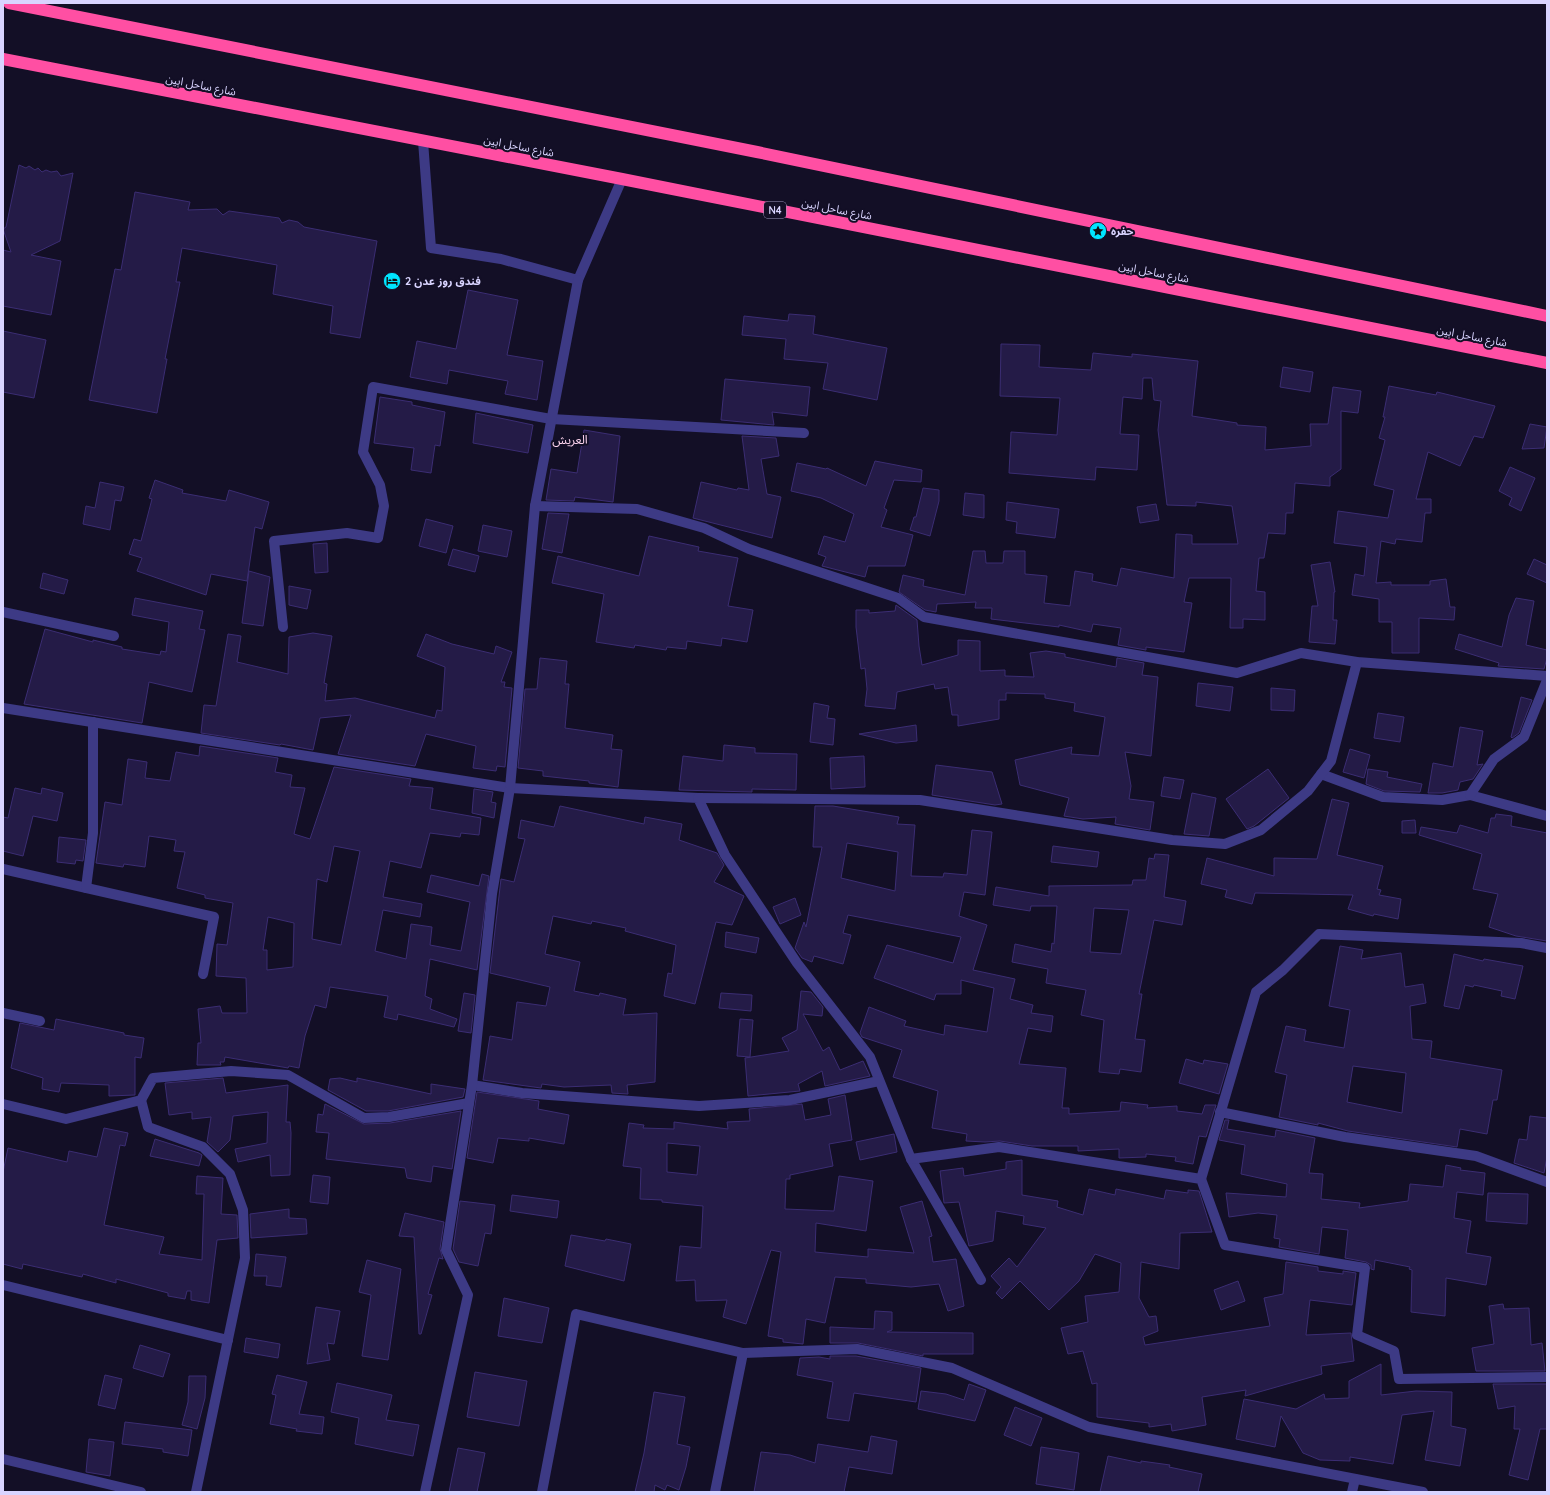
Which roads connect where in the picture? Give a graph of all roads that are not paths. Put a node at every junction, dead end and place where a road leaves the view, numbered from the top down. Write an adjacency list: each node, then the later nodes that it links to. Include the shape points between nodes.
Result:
1 (9, 3): 6 (highway, via 757,152)
2 (3, 59): 3 (highway, شارع ساحل ابين / N4)
3 (423, 141): 4 (highway, شارع ساحل ابين / N4); 5 (street, via 431,248 501,259)
4 (622, 179): 5 (street); 7 (highway, شارع ساحل ابين / N4)
5 (578, 280): 8 (street)
6 (1547, 316)
7 (1547, 364)
8 (552, 420): 9 (street); 10 (street); 12 (street, via 373,387 363,452 380,485 384,506 378,538 347,533 274,541)
9 (804, 433)
10 (535, 506): 14 (street, via 638,509 704,528 749,550 898,598 924,618 1237,674 1300,653); 20 (street)
11 (3, 612): 13 (street)
12 (283, 627)
13 (114, 636)
14 (1358, 662): 15 (street); 19 (street, via 1331,761)
15 (1547, 676)
16 (1547, 680): 21 (street, via 1524,736 1494,759)
17 (3, 708): 18 (street)
18 (93, 722): 20 (street); 25 (street, via 93,833)
19 (1321, 774): 21 (street, via 1383,797 1442,800); 22 (street, via 1308,791 1261,830 1225,844 1172,840 920,800)
20 (510, 788): 22 (street); 31 (street, via 492,894)
21 (1470, 795): 23 (street)
22 (698, 798): 30 (street, via 725,855 797,963 870,1057)
23 (1547, 816)
24 (3, 869): 25 (street)
25 (86, 888): 27 (street, via 214,917)
26 (1547, 948): 35 (street, via 1521,943 1319,934 1283,970 1256,992)
27 (203, 974)
28 (3, 1013): 29 (street)
29 (40, 1021)
30 (879, 1080): 31 (street, via 790,1100 699,1106 522,1093); 36 (street)
31 (472, 1085): 33 (street)
32 (141, 1100): 33 (street, via 153,1078 231,1071 288,1075 364,1118 389,1118); 34 (street, via 66,1119); 41 (street, via 148,1127 203,1147 230,1174 244,1210 245,1258)
33 (468, 1103): 48 (street, via 446,1250 468,1295)
34 (3, 1104)
35 (1220, 1112): 37 (street); 38 (street, via 1345,1137 1476,1156)
36 (911, 1159): 37 (street, via 999,1147); 39 (street)
37 (1201, 1179): 43 (street, via 1225,1245 1366,1268 1357,1335 1394,1351 1399,1379)
38 (1547, 1182)
39 (981, 1280)
40 (3, 1285): 41 (street)
41 (228, 1340): 47 (street)
42 (743, 1353): 45 (street, via 857,1349 952,1368 1089,1427); 49 (street, via 576,1314); 50 (street)
43 (1547, 1377)
44 (3, 1459): 46 (street)
45 (1355, 1479): 51 (street); 52 (street)
46 (141, 1492)
47 (196, 1492)
48 (425, 1492)
49 (542, 1492)
50 (714, 1492)
51 (1352, 1492)
52 (1423, 1492)

